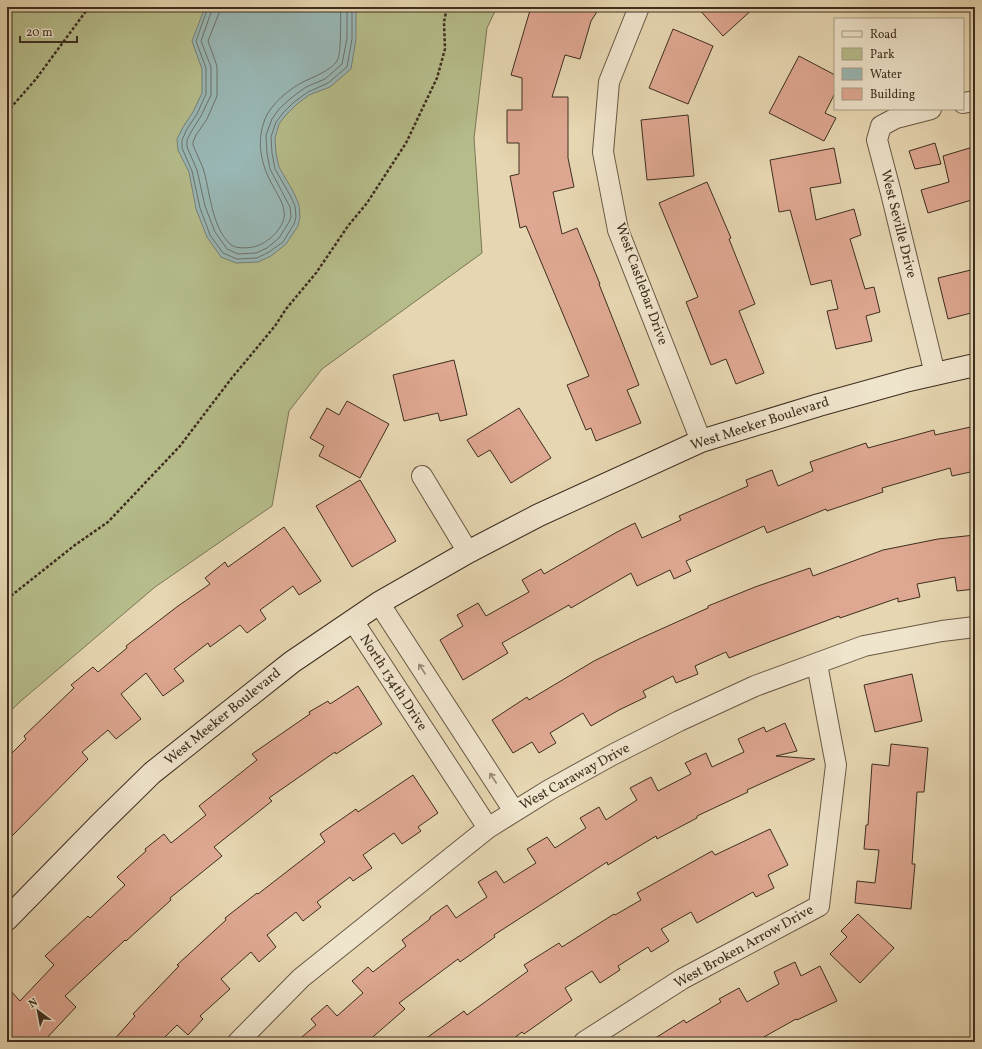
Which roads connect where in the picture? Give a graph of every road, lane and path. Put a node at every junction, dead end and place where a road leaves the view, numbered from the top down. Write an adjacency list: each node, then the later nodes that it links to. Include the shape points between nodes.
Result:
1 (89, 7): 7 (path, via 36,79)
2 (447, 7): 13 (path, via 444,22 445,49 437,78 406,143 367,203 316,273 230,379 180,446 108,522)
3 (639, 7): 10 (street, West Castlebar Drive, via 609,82 603,152 618,230)
4 (975, 101): 5 (street)
5 (964, 103)
6 (927, 110): 9 (street, West Seville Drive, via 896,118 881,126 877,140)
7 (7, 112)
8 (975, 366): 9 (street, West Meeker Boulevard)
9 (934, 374): 10 (street, West Meeker Boulevard, via 819,404)
10 (701, 441): 12 (street, West Meeker Boulevard, via 539,515)
11 (422, 476): 12 (street)
12 (468, 552): 14 (street, West Meeker Boulevard)
13 (7, 599)
14 (379, 603): 15 (street, West Meeker Boulevard); 18 (street, one-way to 14)
15 (352, 621): 19 (street, North 134th Drive); 22 (street, West Meeker Boulevard, via 292,662 152,774 101,822)
16 (975, 627): 17 (street, West Caraway Drive, via 864,646)
17 (817, 664): 20 (street, West Caraway Drive, via 755,686 679,721); 24 (street, West Broken Arrow Drive, via 836,765 819,906 682,979)
18 (459, 726): 19 (street, North 134th Drive); 20 (street, one-way to 18)
19 (433, 744): 21 (street, North 134th Drive)
20 (514, 811): 21 (street, West Caraway Drive)
21 (488, 828): 23 (street, West Caraway Drive, via 301,978)
22 (7, 919)
23 (238, 1042)
24 (584, 1042)

